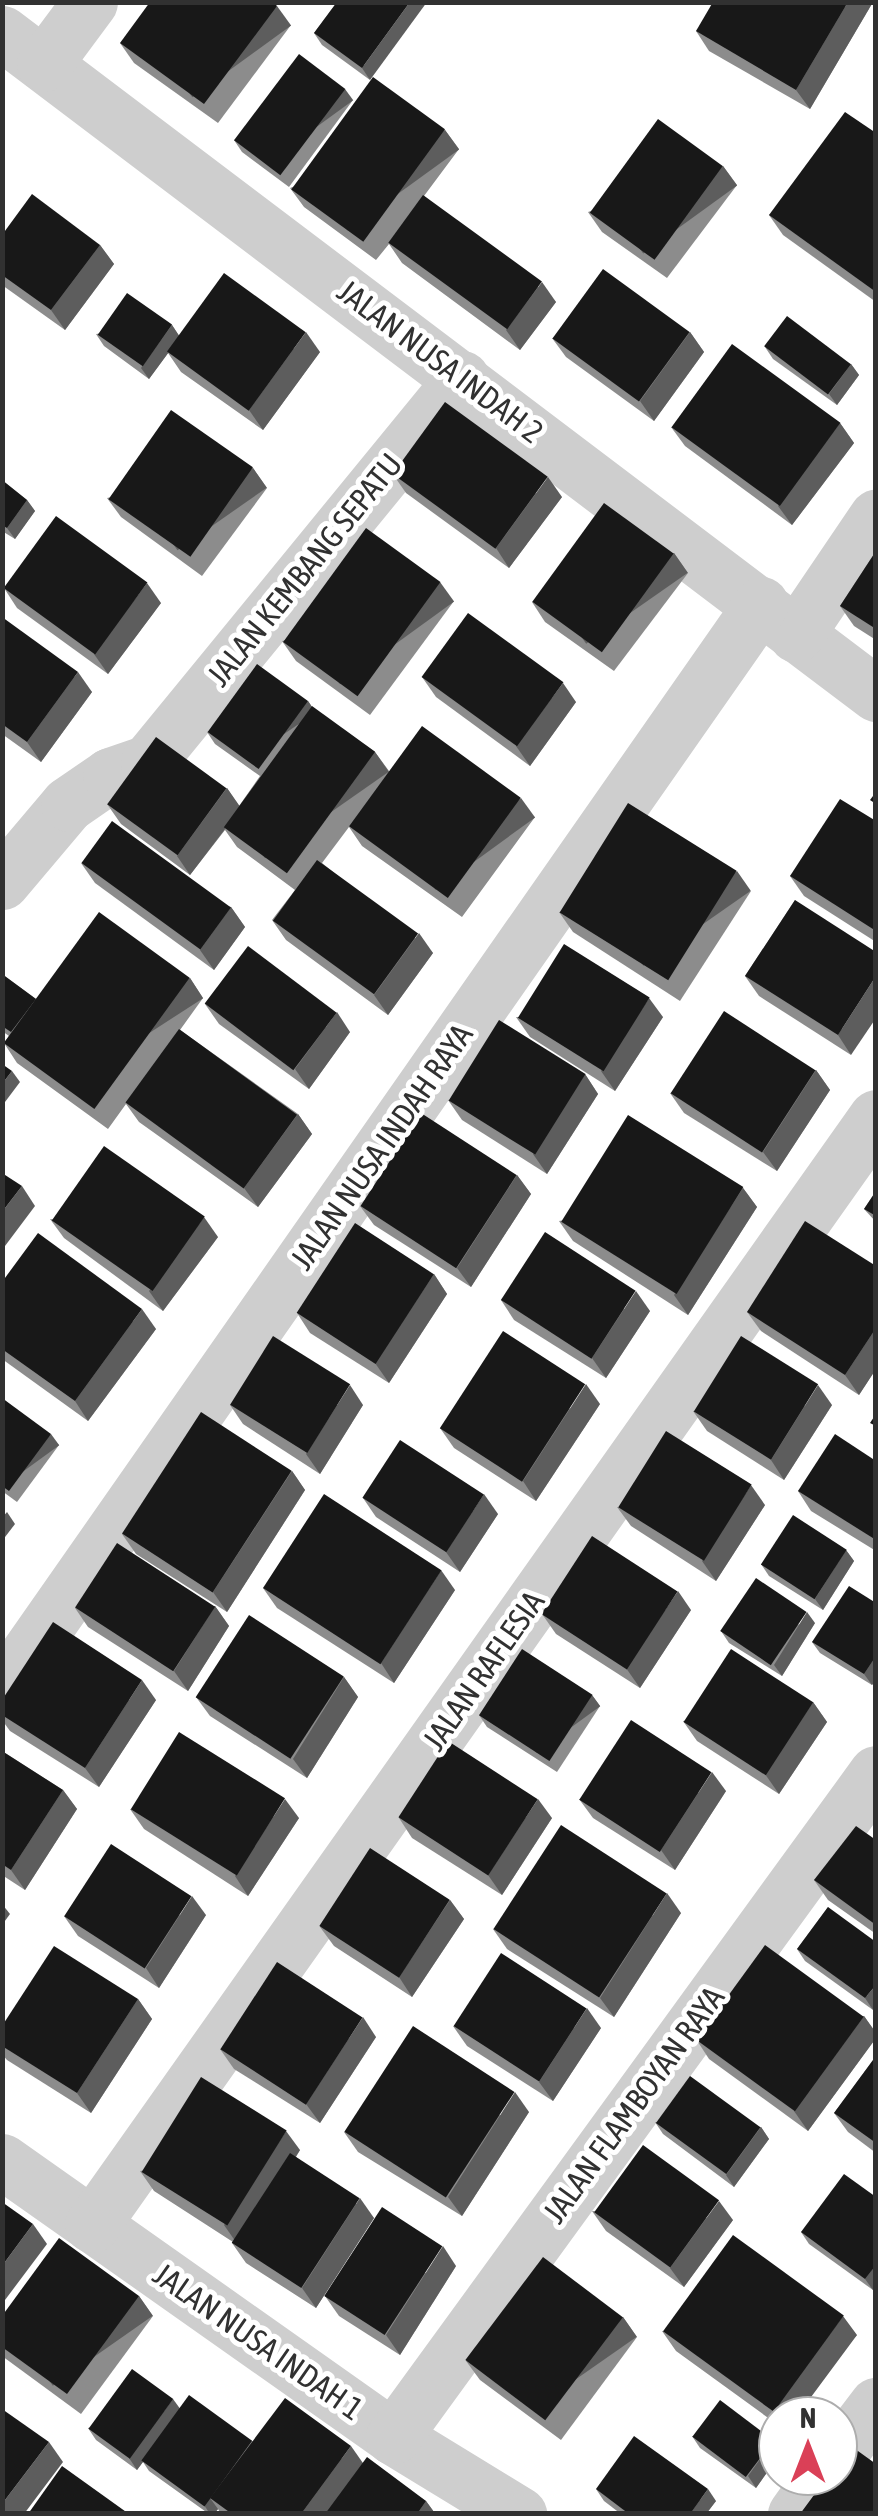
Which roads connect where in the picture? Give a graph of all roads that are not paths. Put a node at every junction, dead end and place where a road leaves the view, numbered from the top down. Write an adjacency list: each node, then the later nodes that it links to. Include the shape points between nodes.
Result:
1 (90, 2): 2 (street)
2 (24, 48): 3 (street, JALAN NUSA INDAH 2)
3 (462, 378): 5 (street, JALAN NUSA INDAH 2); 7 (street, JALAN KEMBANG SEPATU, via 148,762 110,774 68,804)
4 (876, 517): 5 (street, JALAN NUSA INDAH RAYA)
5 (778, 620): 6 (street, JALAN NUSA INDAH 2); 9 (street, JALAN NUSA INDAH RAYA)
6 (876, 694)
7 (2, 882)
8 (876, 1117): 12 (street, JALAN RAFLESIA)
9 (2, 1690)
10 (876, 1772): 15 (street, JALAN FLAMBOYAN RAYA)
11 (2, 2161): 12 (street, JALAN NUSA INDAH 1)
12 (92, 2226): 15 (street, JALAN NUSA INDAH 1)
13 (876, 2405): 14 (street)
14 (858, 2429)
15 (393, 2437): 16 (street, JALAN NUSA INDAH 1)
16 (519, 2514)

